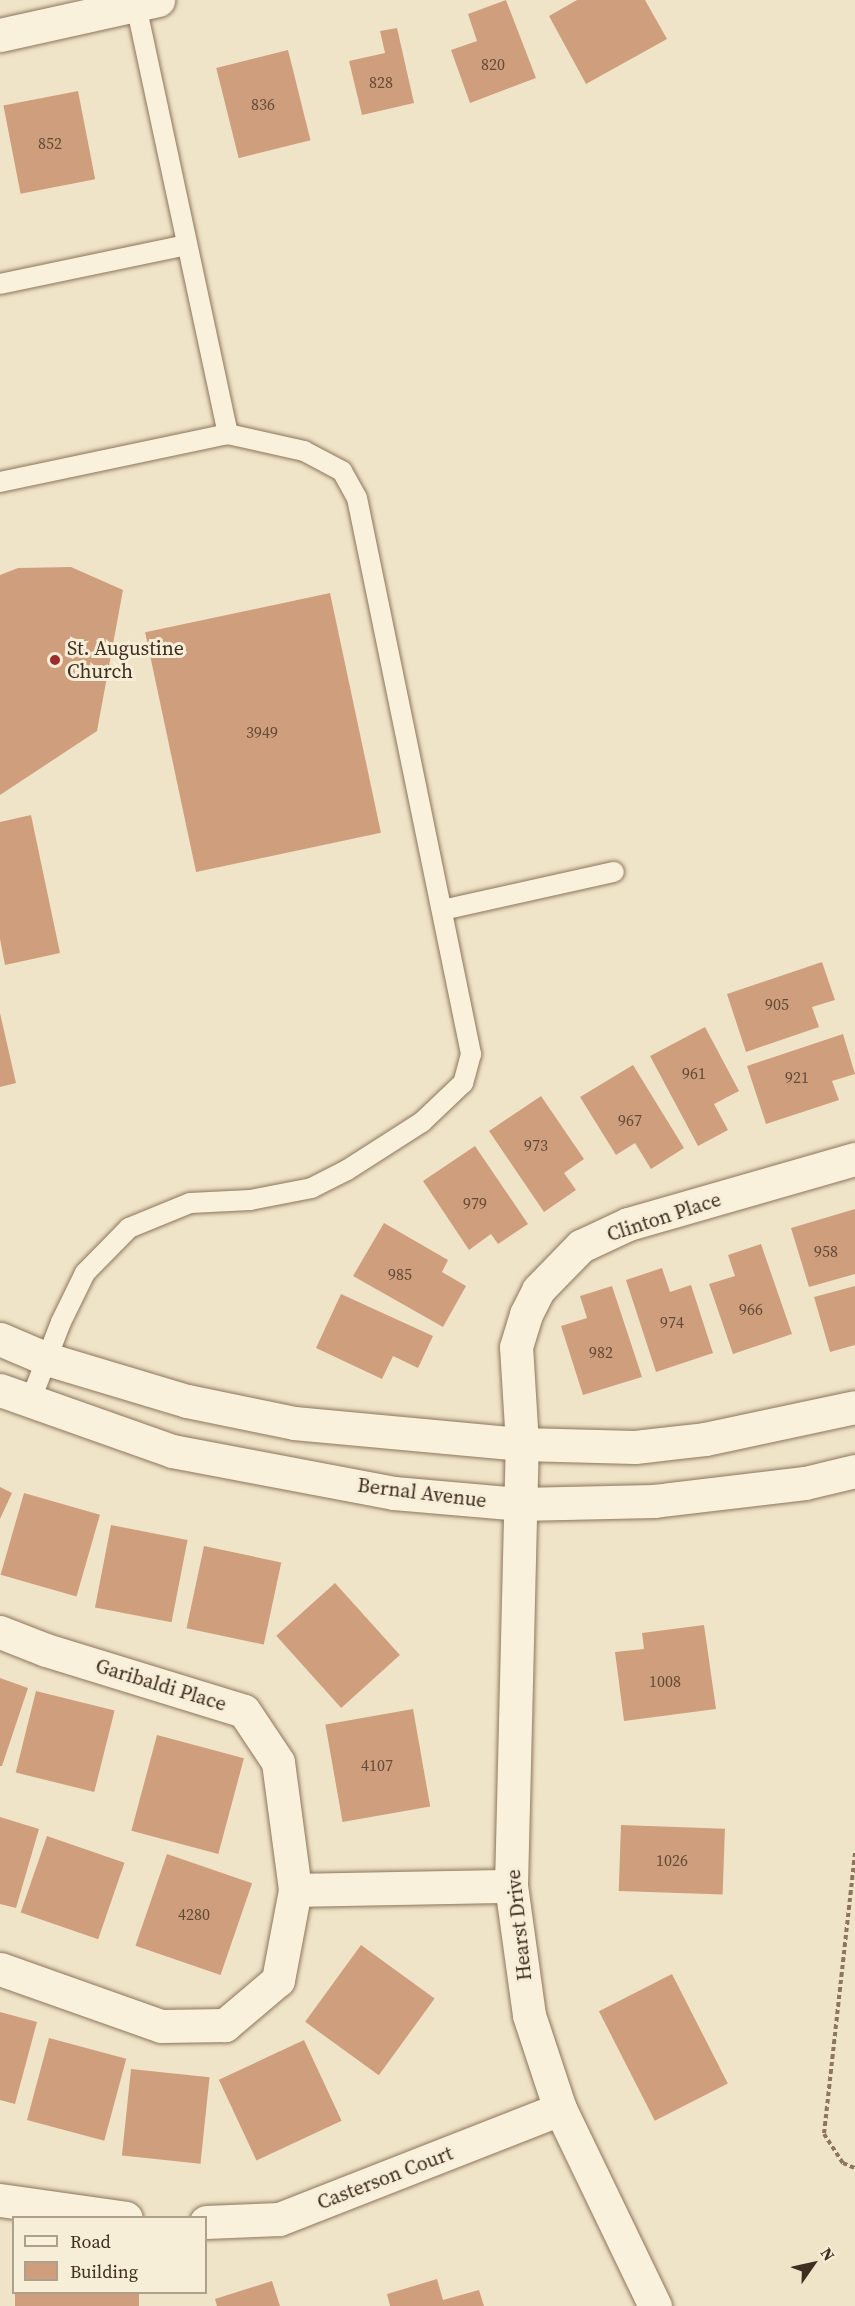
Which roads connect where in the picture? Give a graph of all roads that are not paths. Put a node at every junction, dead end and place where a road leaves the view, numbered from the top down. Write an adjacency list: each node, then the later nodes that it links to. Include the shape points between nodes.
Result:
1 (147, 2): 2 (street); 3 (lane)
2 (0, 35)
3 (187, 245): 4 (lane); 5 (lane)
4 (0, 284)
5 (228, 434): 6 (lane); 8 (lane, via 304,451 342,471 357,498)
6 (0, 482)
7 (614, 873): 8 (lane)
8 (442, 910): 11 (lane, via 471,1054 463,1083 422,1122 312,1188 250,1200 190,1203 129,1228 85,1273)
9 (855, 1159): 15 (street, Clinton Place, via 628,1224 581,1246 538,1290 516,1347)
10 (0, 1338): 11 (street)
11 (47, 1359): 13 (lane); 15 (street, via 187,1401 294,1423)
12 (0, 1390): 13 (street, Bernal Avenue)
13 (30, 1402): 17 (street, Bernal Avenue, via 172,1451 394,1493)
14 (855, 1407): 15 (street, via 705,1439 575,1448)
15 (522, 1444): 17 (street, Hearst Drive)
16 (855, 1471): 17 (street, Bernal Avenue, via 805,1483 654,1501)
17 (519, 1504): 19 (street, Hearst Drive)
18 (0, 1632): 20 (street, Garibaldi Place, via 244,1711 278,1762)
19 (511, 1886): 20 (street); 22 (street, Hearst Drive, via 529,2015)
20 (295, 1890): 21 (street, Garibaldi Place, via 278,1980 225,2025 161,2026)
21 (0, 1969)
22 (560, 2109): 25 (street, Casterson Court, via 279,2219); 26 (street, Hearst Drive)
23 (0, 2200): 24 (street)
24 (119, 2216)
25 (207, 2222)
26 (655, 2306)

